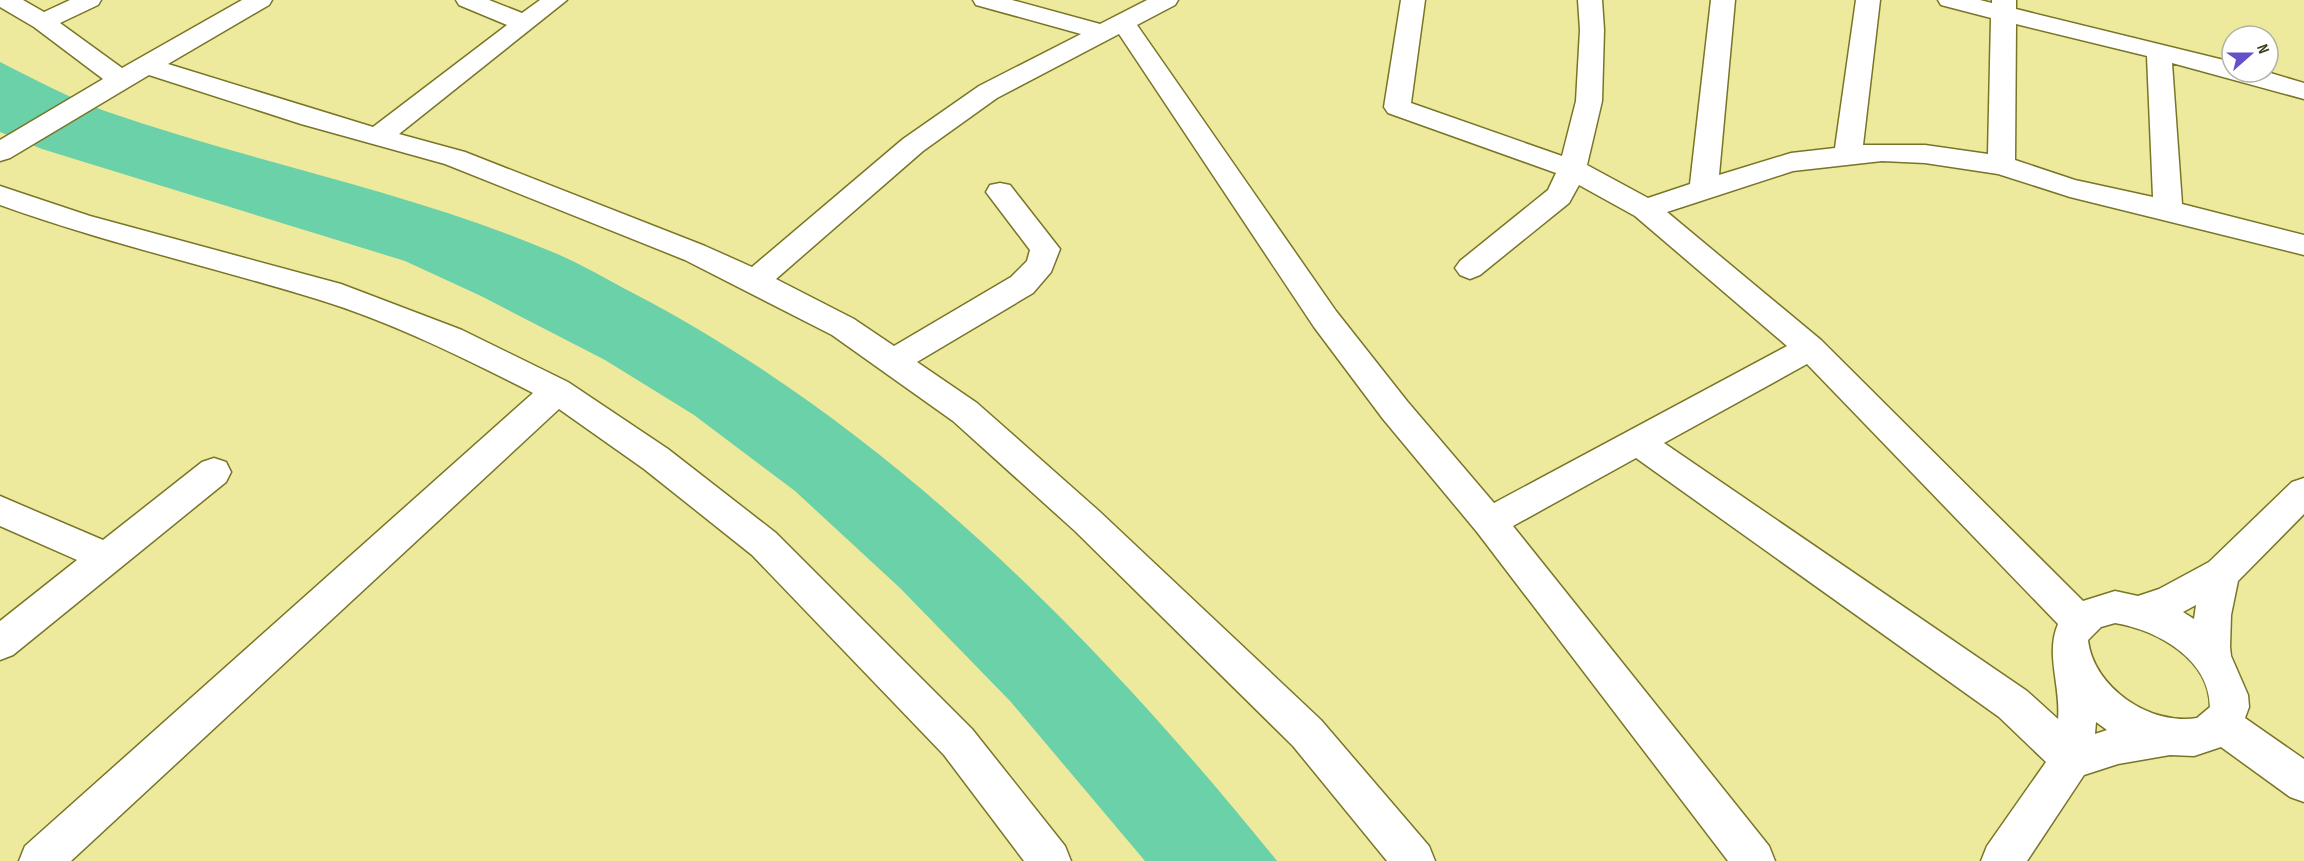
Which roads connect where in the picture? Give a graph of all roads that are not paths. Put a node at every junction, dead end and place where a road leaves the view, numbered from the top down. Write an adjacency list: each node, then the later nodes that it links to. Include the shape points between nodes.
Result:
1 (6, 0): 14 (street)
2 (89, 0): 14 (street)
3 (260, 0): 19 (street)
4 (468, 0): 15 (street)
5 (555, 0): 15 (street)
6 (985, 0): 16 (street)
7 (1166, 0): 16 (street)
8 (1413, 0): 26 (street, via 1397,107)
9 (1590, 0): 26 (street, via 1588,101)
10 (1723, 0): 27 (street)
11 (1868, 0): 24 (street)
12 (1950, 0): 13 (street)
13 (2005, 6): 17 (street); 25 (street)
14 (43, 22): 19 (street)
15 (524, 23): 22 (street)
16 (1111, 26): 34 (street, via 988,92 913,145); 42 (street, via 1325,319 1395,410)
17 (2159, 50): 18 (street); 31 (street)
18 (2220, 67)
19 (133, 72): 22 (street); 23 (street)
20 (2280, 84): 21 (street)
21 (2304, 91)
22 (377, 137): 34 (street, via 454,158 695,253)
23 (6, 149)
24 (1848, 154): 25 (street, via 1925,154); 27 (street, via 1791,162)
25 (2001, 165): 31 (street, via 2070,188)
26 (1572, 170): 30 (street); 33 (street, via 1559,196)
27 (1704, 189): 30 (street)
28 (1000, 192): 36 (street, via 1045,249 1041,265 1022,285)
29 (0, 195): 37 (street, via 82,224 330,292 451,338)
30 (1645, 208): 35 (street)
31 (2168, 210): 32 (street)
32 (2304, 245)
33 (1470, 268)
34 (755, 281): 36 (street, via 843,327)
35 (1810, 348): 38 (street); 46 (street)
36 (893, 362): 56 (street, via 965,412 1087,521 1307,733)
37 (557, 391): 54 (street); 55 (street, via 657,459 764,544 958,742)
38 (1638, 441): 42 (street); 52 (street, via 2013,704)
39 (214, 472): 43 (street)
40 (2304, 492): 44 (street)
41 (0, 510): 43 (street)
42 (1490, 522): 57 (street)
43 (108, 558): 47 (street)
44 (2222, 573): 45 (street, via 2170,601); 48 (street, via 2210,627)
45 (2140, 611): 46 (street, via 2094,610); 48 (street, via 2192,638)
46 (2078, 620): 49 (street, via 2069,649)
47 (0, 643)
48 (2212, 658): 50 (street, via 2229,694 2228,711)
49 (2074, 667): 51 (street, via 2102,703 2146,730); 52 (street, via 2078,715)
50 (2221, 724): 51 (street, via 2209,734); 53 (street)
51 (2169, 737): 52 (street, via 2118,745)
52 (2071, 760): 58 (street)
53 (2304, 783)
54 (40, 861)
55 (1050, 861)
56 (1414, 861)
57 (1754, 861)
58 (2004, 861)

